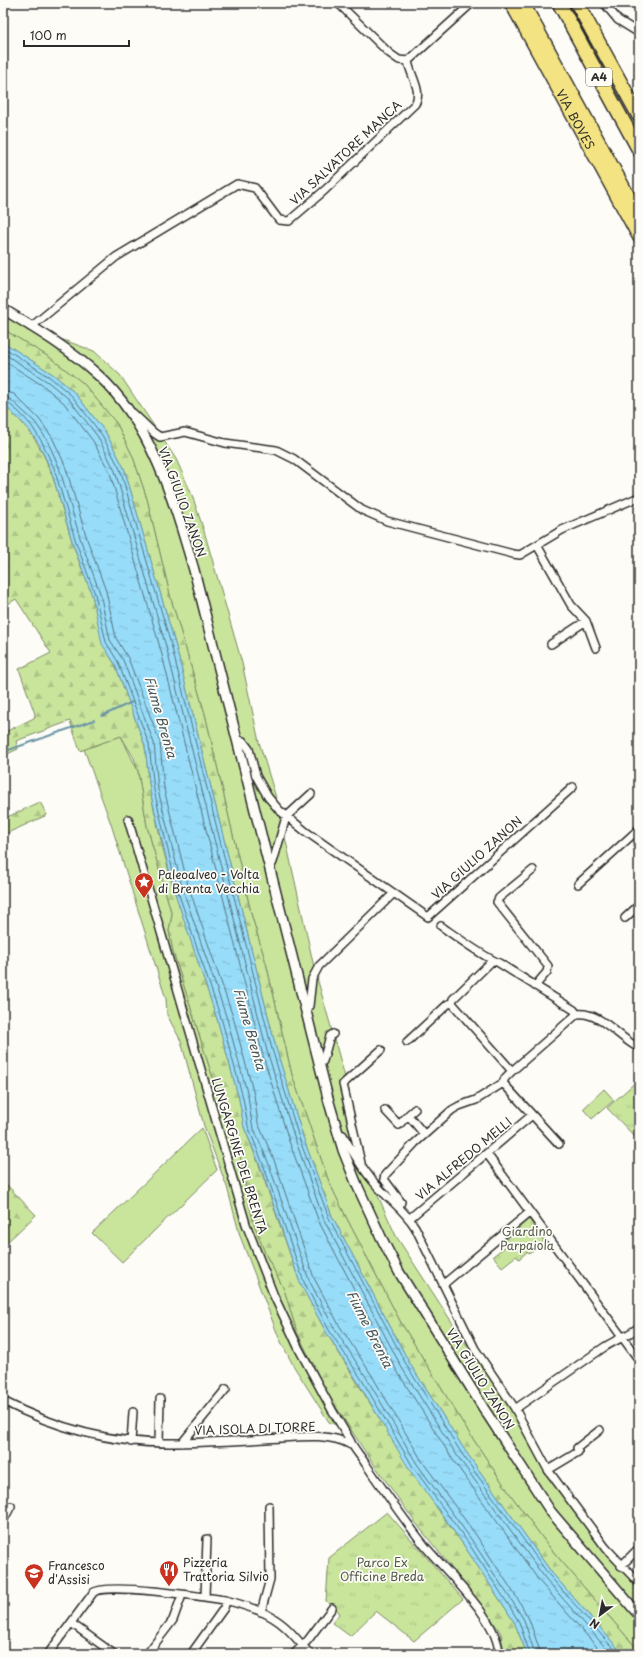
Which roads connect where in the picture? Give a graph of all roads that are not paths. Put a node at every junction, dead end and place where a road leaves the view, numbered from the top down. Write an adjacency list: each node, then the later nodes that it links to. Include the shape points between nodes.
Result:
1 (338, 3): 9 (street, via 389,53 399,60)
2 (472, 3): 9 (street)
3 (511, 3): 13 (highway, VIA BOVES)
4 (523, 3): 12 (highway, VIA BOVES)
5 (559, 3): 11 (highway, A4)
6 (578, 3): 10 (highway, A4)
7 (604, 3): 8 (street, via 618,20)
8 (639, 33)
9 (408, 61): 15 (street, VIA SALVATORE MANCA, via 418,92 415,104 289,221 279,220 255,188 237,184 116,257)
10 (639, 116)
11 (639, 150)
12 (639, 215)
13 (639, 237)
14 (3, 309): 15 (street, VIA GIULIO ZANON)
15 (31, 327): 16 (street, VIA GIULIO ZANON, via 70,352 99,376)
16 (131, 414): 18 (street, via 137,415 160,437 185,432 225,443 276,450 294,459 362,510 387,522 513,554 520,555); 22 (street, VIA GIULIO ZANON, via 155,460 180,524)
17 (639, 497): 18 (street, via 562,530)
18 (537, 545): 19 (street, via 571,605)
19 (586, 621): 20 (street); 21 (street)
20 (550, 644)
21 (596, 648)
22 (238, 740): 25 (street, VIA GIULIO ZANON, via 243,741 249,750 256,776 268,797); 28 (street, VIA GIULIO ZANON)
23 (573, 787): 31 (street, VIA GIULIO ZANON, via 430,916 427,917)
24 (311, 794): 25 (street)
25 (286, 817): 28 (street); 31 (street, VIA GIULIO ZANON)
26 (128, 819): 72 (street, LUNGARGINE DEL BRENTA, via 246,1224 274,1296 299,1349)
27 (639, 830): 30 (street)
28 (270, 868): 38 (street, VIA GIULIO ZANON)
29 (533, 870): 36 (street, via 497,902 548,966 547,972)
30 (578, 884)
31 (394, 893): 38 (street, via 317,968 312,979 309,1006)
32 (639, 905): 33 (street)
33 (625, 918)
34 (441, 926): 35 (street)
35 (492, 961): 36 (street); 37 (street, via 453,999)
36 (535, 986): 39 (street)
37 (452, 1003): 41 (street); 45 (street)
38 (305, 1009): 44 (street, VIA GIULIO ZANON)
39 (577, 1014): 42 (street, via 592,1016); 45 (street)
40 (333, 1034): 44 (street, via 330,1036 324,1061)
41 (407, 1042)
42 (639, 1048)
43 (381, 1050): 55 (street, VIA GIULIO ZANON, via 343,1084)
44 (319, 1065): 51 (street, VIA GIULIO ZANON)
45 (512, 1071): 46 (street)
46 (503, 1083): 49 (street); 52 (street, via 476,1100 455,1108)
47 (415, 1109): 50 (street)
48 (385, 1110): 50 (street, via 399,1125)
49 (532, 1115): 53 (street); 54 (street, VIA ALFREDO MELLI)
50 (408, 1116): 52 (street)
51 (338, 1133): 55 (street, VIA GIULIO ZANON, via 342,1135); 86 (street, VIA GIULIO ZANON, via 356,1185 380,1237 484,1409 551,1512)
52 (424, 1134): 56 (street, via 385,1175 386,1182 401,1202)
53 (559, 1144)
54 (487, 1154): 57 (street); 58 (street, VIA ALFREDO MELLI)
55 (361, 1167): 56 (street, VIA GIULIO ZANON)
56 (399, 1207): 58 (street, VIA GIULIO ZANON)
57 (530, 1212): 59 (street); 61 (street)
58 (410, 1218): 59 (street, VIA GIULIO ZANON)
59 (445, 1283): 66 (street, VIA GIULIO ZANON, via 476,1349)
60 (639, 1327): 61 (street)
61 (623, 1337): 62 (street); 66 (street)
62 (639, 1360)
63 (226, 1388): 71 (street, VIA ISOLA DI TORRE)
64 (160, 1399): 70 (street)
65 (3, 1401): 69 (street, VIA ISOLA DI TORRE, via 70,1429 107,1439)
66 (515, 1409): 73 (street, VIA GIULIO ZANON)
67 (133, 1412): 69 (street)
68 (600, 1430): 73 (street, via 577,1448 578,1452)
69 (131, 1442): 70 (street, VIA ISOLA DI TORRE)
70 (159, 1443): 71 (street, VIA ISOLA DI TORRE)
71 (182, 1443): 72 (street, VIA ISOLA DI TORRE, via 310,1437 336,1440)
72 (351, 1445): 95 (street, LUNGARGINE DEL BRENTA, via 425,1545 479,1609 495,1635)
73 (548, 1470): 79 (street, VIA GIULIO ZANON)
74 (11, 1506): 76 (street)
75 (269, 1506): 85 (street, via 270,1580)
76 (3, 1521)
77 (207, 1539): 82 (street)
78 (639, 1548): 79 (street)
79 (621, 1566): 80 (street, VIA GIULIO ZANON)
80 (639, 1583)
81 (182, 1595): 82 (street); 87 (street, via 135,1589 96,1589); 91 (street, via 173,1620)
82 (205, 1597): 83 (street)
83 (226, 1601): 85 (street); 92 (street, via 224,1608)
84 (332, 1608): 88 (street)
85 (261, 1612): 88 (street, via 289,1629)
86 (639, 1615)
87 (71, 1623): 89 (street); 90 (street)
88 (303, 1645): 93 (street); 94 (street)
89 (48, 1654)
90 (114, 1654)
91 (148, 1654)
92 (191, 1654)
93 (294, 1654)
94 (310, 1654)
95 (499, 1654)

